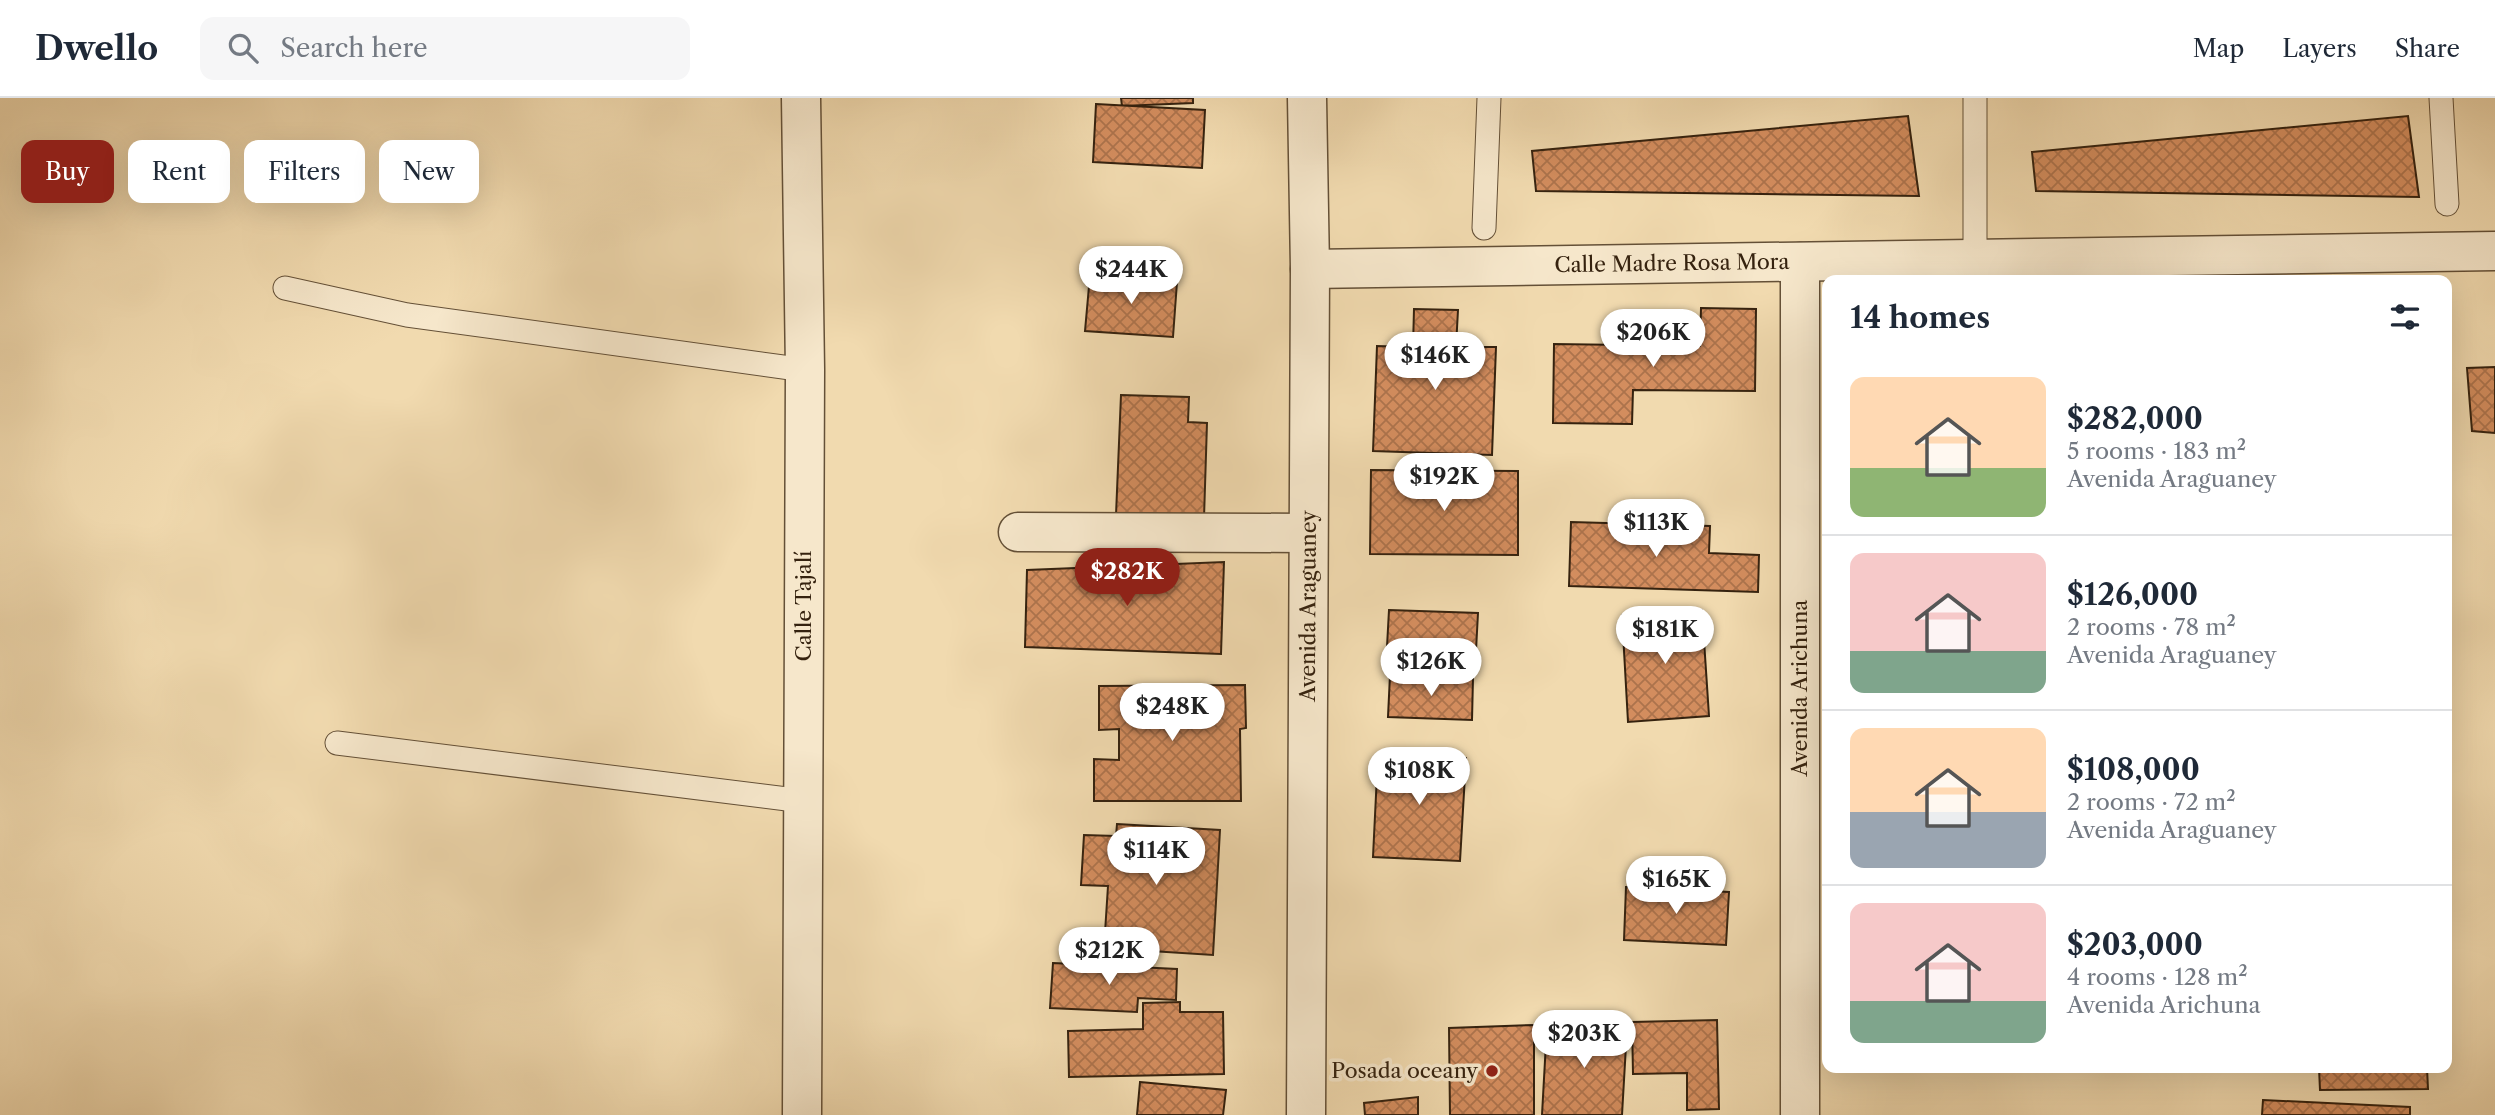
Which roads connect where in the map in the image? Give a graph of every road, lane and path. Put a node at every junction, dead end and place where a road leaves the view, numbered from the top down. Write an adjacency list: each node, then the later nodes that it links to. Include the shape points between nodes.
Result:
1 (800, 98): 13 (street, Calle Tajalí)
2 (1307, 98): 11 (street, Avenida Araguaney)
3 (1489, 98): 7 (lane)
4 (1975, 98): 9 (lane)
5 (2441, 98): 6 (lane)
6 (2446, 204)
7 (1484, 228)
8 (2495, 251): 9 (street, Calle Madre Rosa Mora)
9 (1975, 259): 10 (street, Calle Madre Rosa Mora)
10 (1800, 262): 11 (street, Calle Madre Rosa Mora); 20 (street, Avenida Arichuna)
11 (1310, 269): 15 (street, Avenida Araguaney)
12 (285, 288): 13 (lane, via 407,315)
13 (805, 370): 17 (street, Calle Tajalí)
14 (1018, 532): 15 (street)
15 (1308, 533): 19 (street, Avenida Araguaney)
16 (337, 743): 17 (lane)
17 (803, 801): 18 (street, Calle Tajalí)
18 (802, 1115)
19 (1306, 1115)
20 (1800, 1115)

